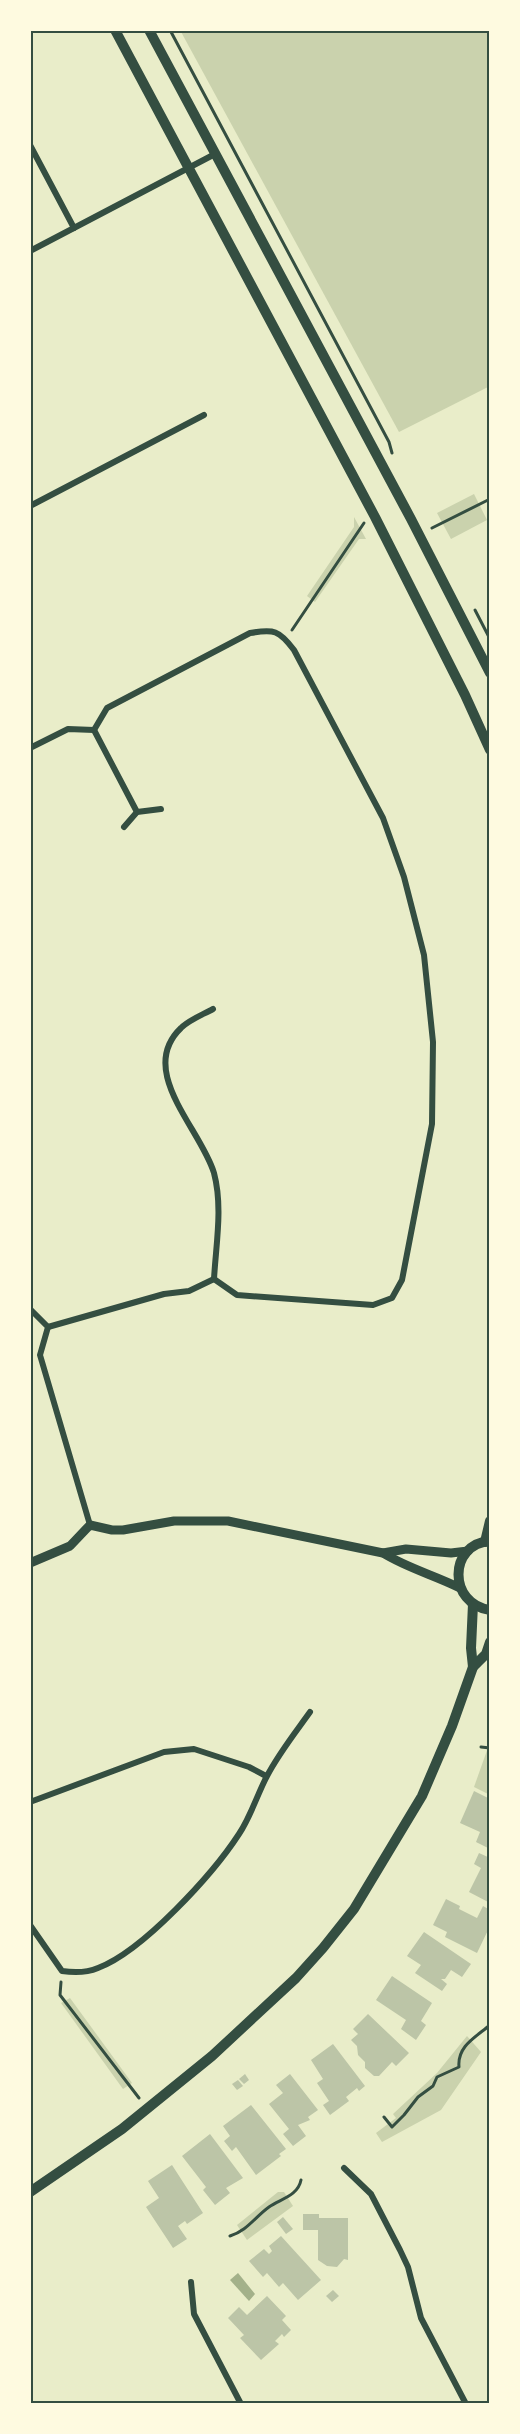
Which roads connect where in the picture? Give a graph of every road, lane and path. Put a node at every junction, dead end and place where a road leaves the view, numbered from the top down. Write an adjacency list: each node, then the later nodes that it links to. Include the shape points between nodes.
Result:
1 (115, 30): 6 (main road)
2 (149, 30): 5 (main road)
3 (170, 30): 10 (path)
4 (30, 145): 7 (street)
5 (214, 154): 6 (street); 18 (main road)
6 (188, 168): 7 (street); 21 (main road, via 410,583)
7 (74, 228): 8 (street)
8 (30, 251)
9 (204, 415): 12 (street)
10 (393, 454)
11 (490, 499): 13 (path, via 432,528)
12 (30, 506)
13 (428, 520)
14 (364, 523): 16 (path)
15 (474, 609): 17 (path)
16 (286, 639): 19 (street, via 271,630 250,633 107,708); 26 (street, via 383,818 404,877 424,955 433,1042 432,1124 402,1280 392,1298 373,1305 237,1295)
17 (490, 639)
18 (490, 673)
19 (94, 730): 20 (street, via 68,729); 23 (street)
20 (30, 748)
21 (490, 750)
22 (161, 809): 23 (street)
23 (137, 812): 24 (street)
24 (124, 827)
25 (213, 1009): 26 (street, via 182,1026 167,1043 164,1065 173,1093 213,1171 219,1200)
26 (214, 1279): 28 (street, via 189,1291 164,1294)
27 (30, 1310): 28 (street)
28 (48, 1327): 30 (street, via 40,1355)
29 (490, 1521): 31 (main road)
30 (90, 1525): 33 (street, via 123,1530 174,1521 228,1521); 34 (street, via 70,1546)
31 (488, 1542): 32 (main road)
32 (468, 1551): 33 (street, via 452,1554 406,1549); 35 (main road, via 459,1568)
33 (383, 1553): 35 (street, via 405,1567)
34 (30, 1563)
35 (460, 1588): 36 (main road)
36 (473, 1604): 37 (main road); 39 (main road)
37 (490, 1610)
38 (490, 1642): 39 (main road, via 486,1654)
39 (473, 1667): 48 (main road, via 422,1796 354,1909 296,1978)
40 (310, 1712): 43 (street)
41 (481, 1747): 42 (path)
42 (490, 1748)
43 (266, 1776): 44 (street, via 194,1749 164,1752); 46 (street, via 240,1832 212,1872 176,1908 126,1953 98,1968 79,1973)
44 (30, 1802)
45 (30, 1925): 46 (street)
46 (62, 1971): 48 (path, via 60,1995)
47 (490, 2025): 49 (path, via 462,2048 459,2067 438,2078 392,2127)
48 (148, 2109): 52 (main road)
49 (384, 2117)
50 (344, 2168): 56 (street, via 370,2194 400,2250 421,2318)
51 (301, 2180): 53 (path, via 300,2187 285,2199)
52 (30, 2193)
53 (230, 2236)
54 (190, 2282): 55 (street, via 194,2314)
55 (241, 2404)
56 (466, 2404)

